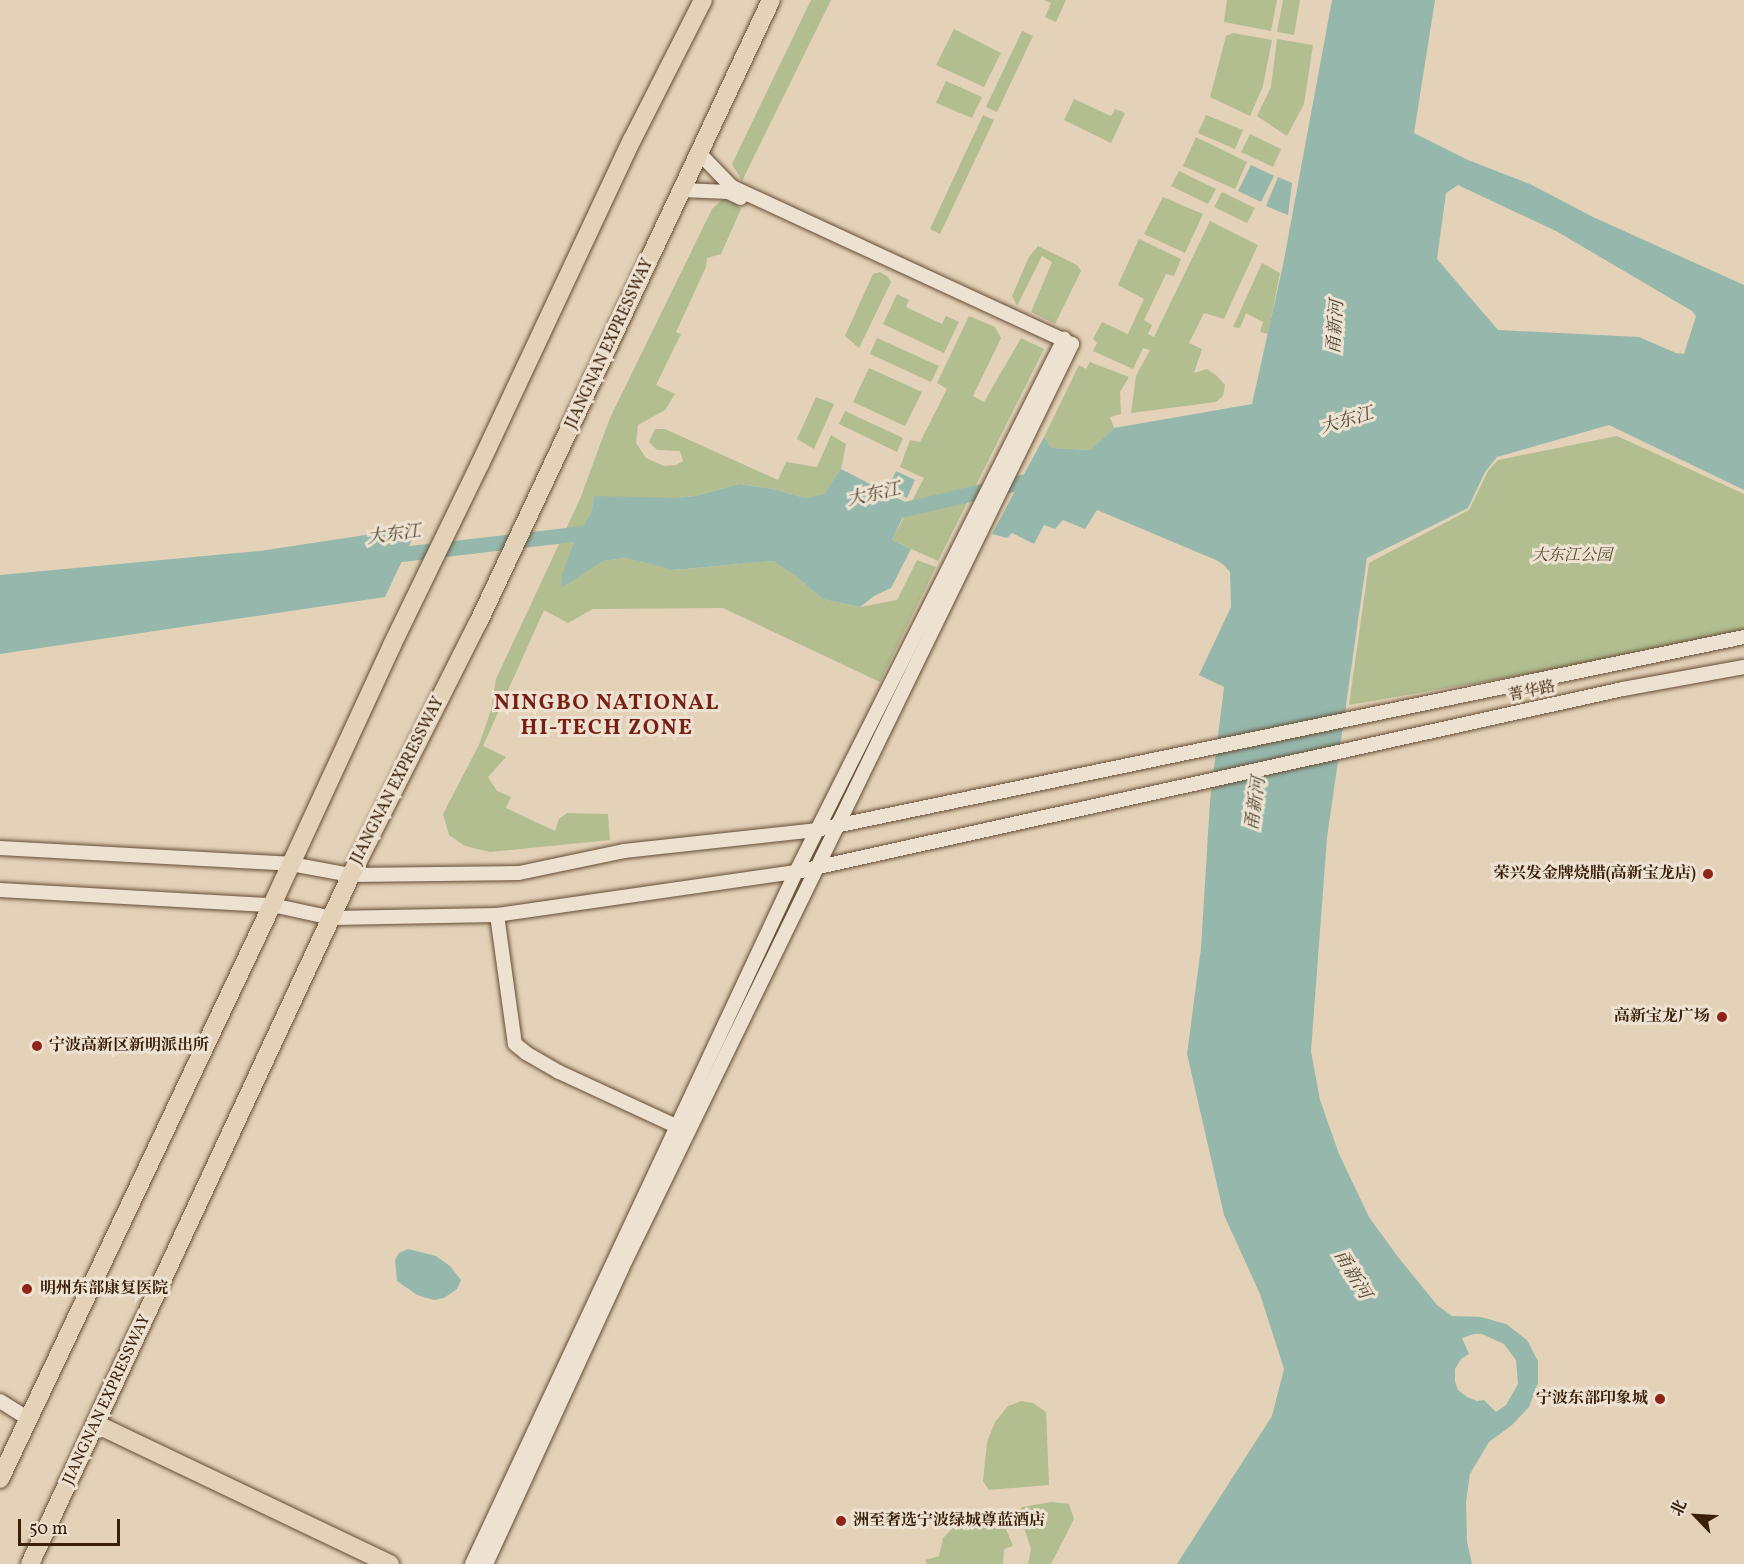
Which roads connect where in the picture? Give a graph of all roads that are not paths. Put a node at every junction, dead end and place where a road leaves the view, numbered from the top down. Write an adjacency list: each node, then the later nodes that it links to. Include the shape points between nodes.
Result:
1 (703, 0): 11 (main road, via 632,140)
2 (771, 0): 3 (main road, JIANGNAN EXPRESSWAY)
3 (699, 153): 4 (main road, JIANGNAN EXPRESSWAY); 5 (street, via 732,187)
4 (682, 189): 5 (street, via 728,192); 14 (main road, JIANGNAN EXPRESSWAY, via 478,623)
5 (1065, 345): 8 (street); 9 (street)
6 (1744, 638): 8 (street)
7 (1744, 667): 12 (street, 菁华路, via 1623,688)
8 (840, 824): 9 (street); 12 (street)
9 (816, 830): 13 (street); 14 (street, via 624,851 519,873)
10 (0, 848): 11 (street)
11 (291, 864): 14 (street); 16 (main road)
12 (818, 867): 13 (street, 菁华路); 27 (street, via 621,1270)
13 (796, 872): 17 (street, 菁华路); 19 (street)
14 (351, 875): 18 (main road, JIANGNAN EXPRESSWAY)
15 (0, 890): 16 (street, 菁华路)
16 (272, 905): 18 (street, 菁华路); 21 (main road)
17 (496, 915): 18 (street, 菁华路); 19 (street, via 515,1044 559,1072)
18 (332, 918): 22 (main road, JIANGNAN EXPRESSWAY)
19 (676, 1126): 26 (street)
20 (0, 1401): 21 (street)
21 (28, 1419): 23 (main road)
22 (96, 1424): 24 (main road, JIANGNAN EXPRESSWAY); 25 (main road)
23 (0, 1479)
24 (30, 1564)
25 (390, 1564)
26 (472, 1564)
27 (486, 1564)

